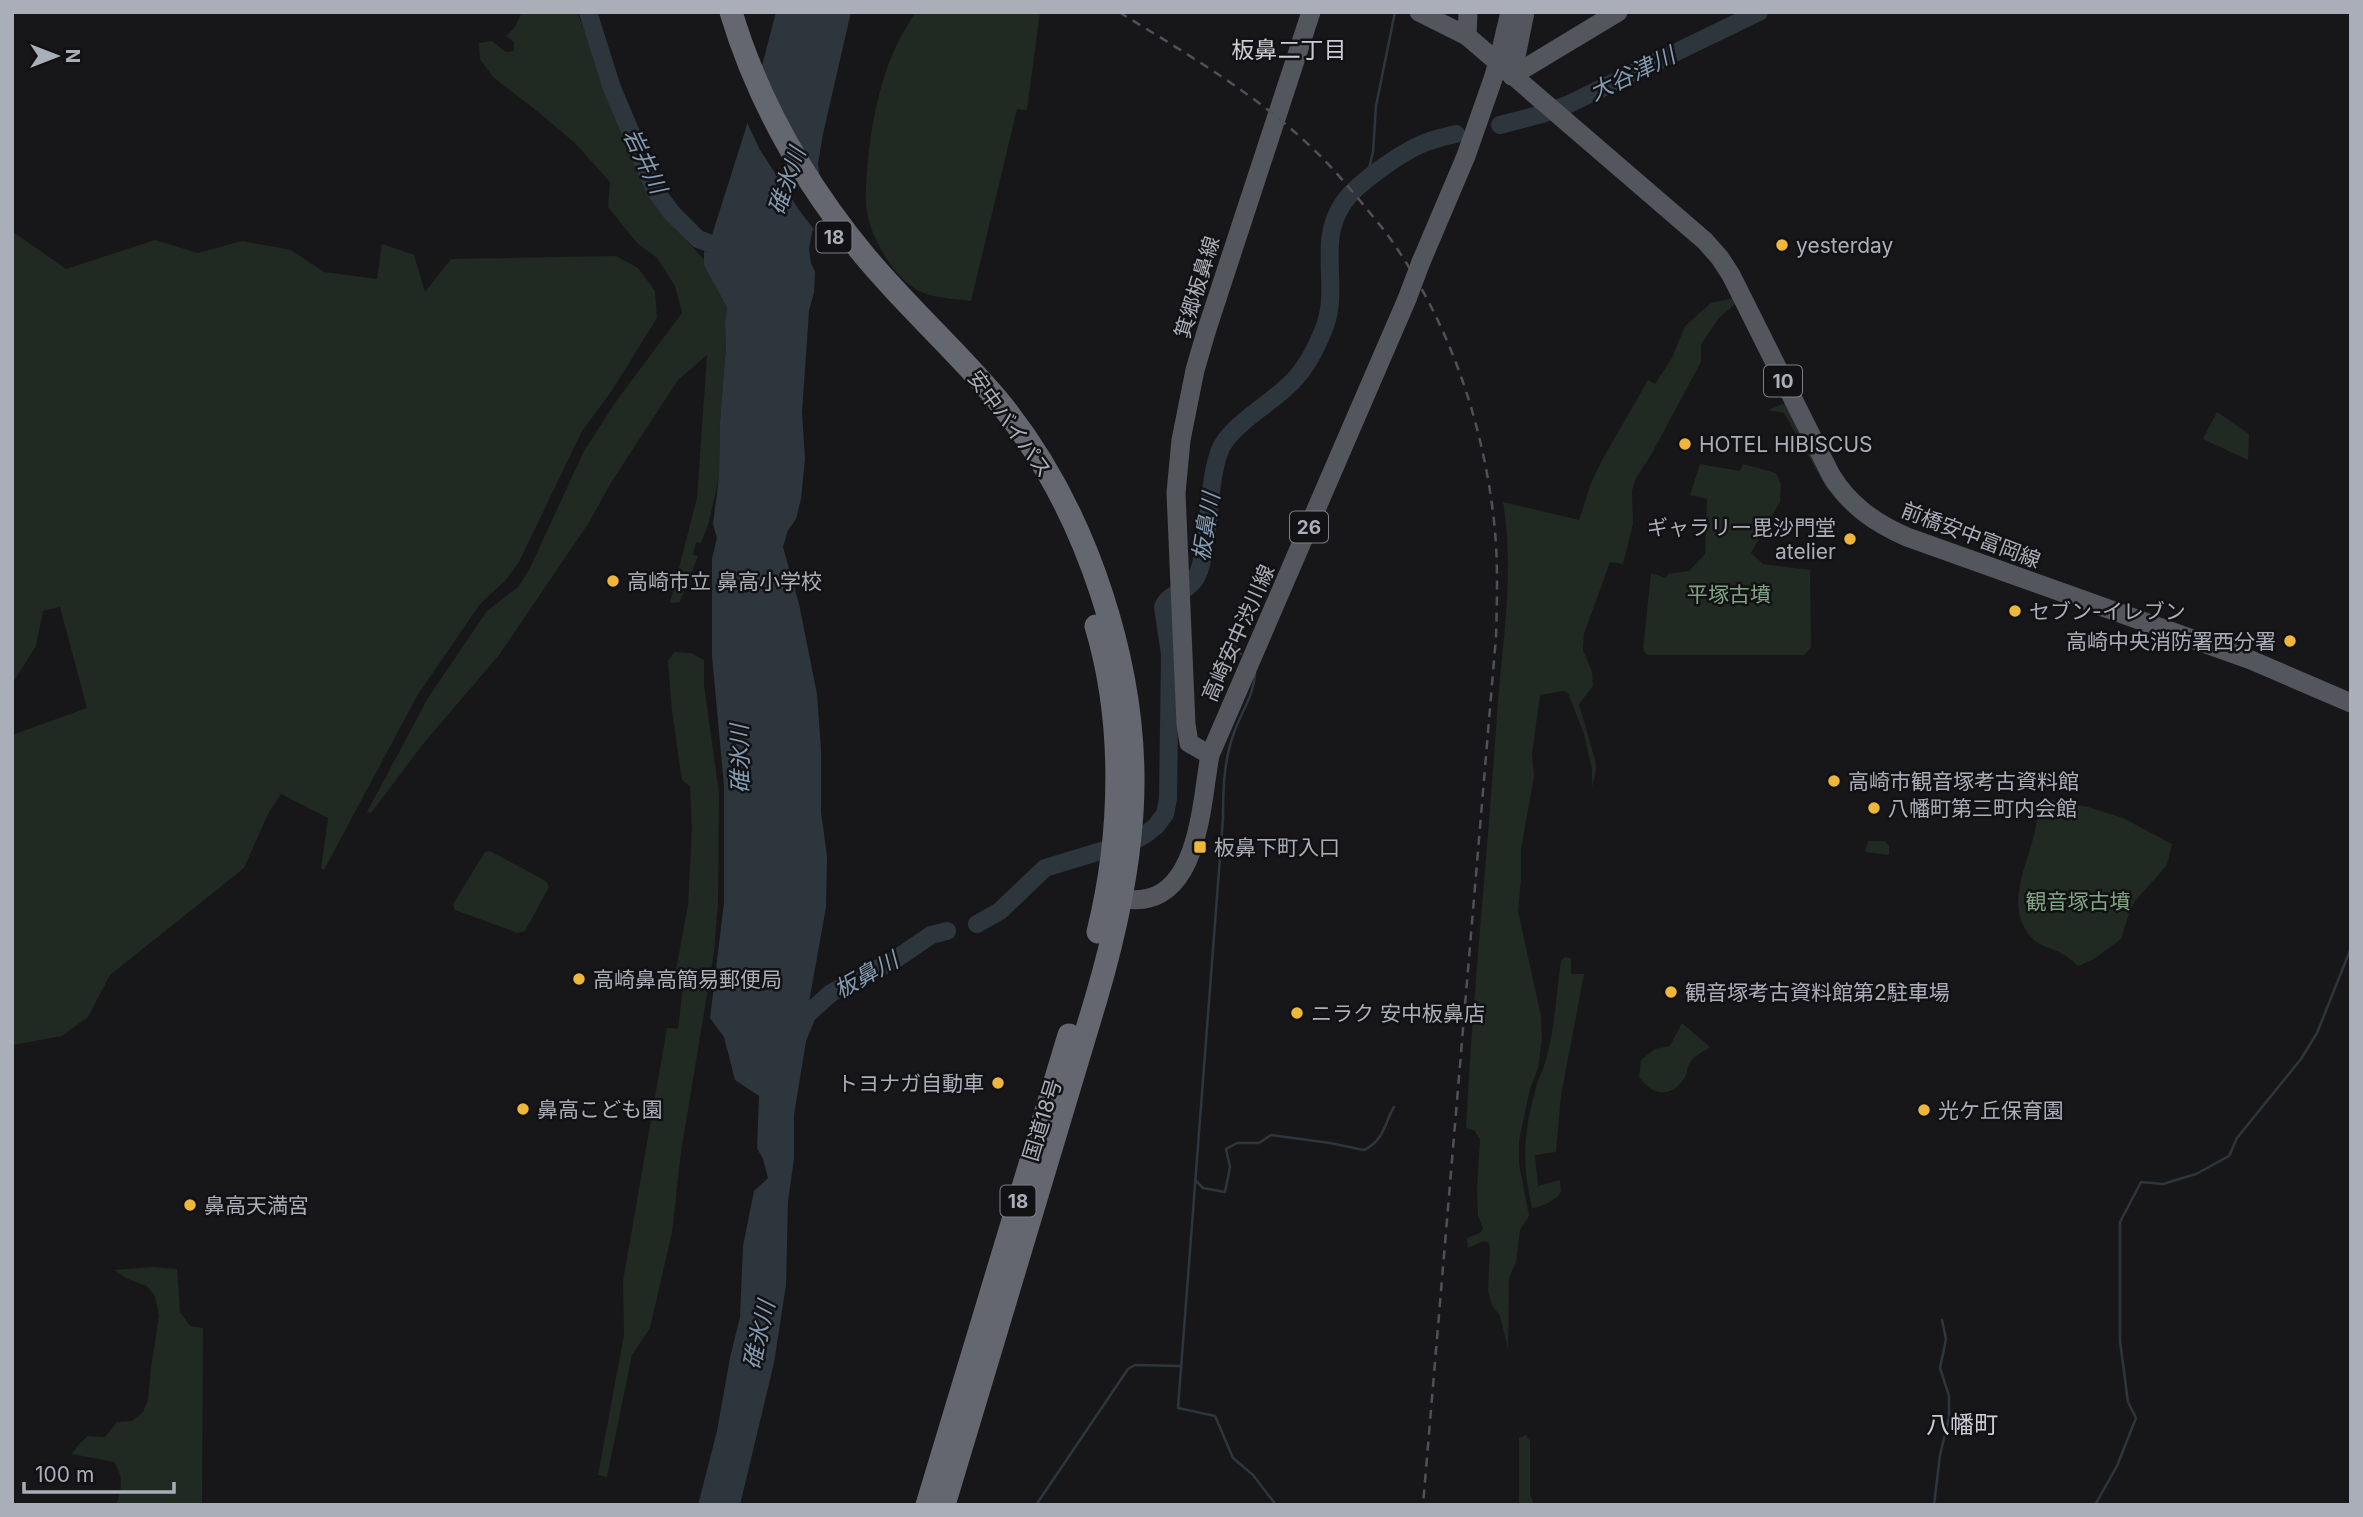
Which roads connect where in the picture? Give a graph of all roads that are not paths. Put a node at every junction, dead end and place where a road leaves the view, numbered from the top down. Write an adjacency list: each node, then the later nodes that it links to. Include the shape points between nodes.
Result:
1 (1311, 12): 11 (main road, 箕郷板鼻線, via 1195,370 1176,472 1188,736 1189,743)
2 (1419, 12): 8 (main road, 前橋安中富岡線 / 10)
3 (1468, 12): 8 (main road)
4 (1510, 12): 9 (main road, 26, bridge, via 1502,46)
5 (1525, 12): 9 (main road)
6 (1618, 12): 9 (main road)
7 (721, 14): 12 (highway, 安中バイパス / 18, via 802,171 864,255 966,363 998,412 1071,553 1099,638 1115,731 1121,842)
8 (1467, 36): 9 (main road, 前橋安中富岡線 / 10)
9 (1503, 76): 10 (main road, 前橋安中富岡線 / 10, via 1536,96 1720,258 1830,475 1872,519 1907,537 2251,660); 11 (main road, 高崎安中渋川線 / 26, bridge)
10 (2351, 702)
11 (1210, 755): 12 (main road, 高崎安中渋川線 / 26, via 1192,852 1183,869 1152,897)
12 (1113, 897): 13 (highway, 国道18号 / 18); 14 (highway, 国道18号 / 18, via 1103,976)
13 (927, 1505)
14 (944, 1505)

